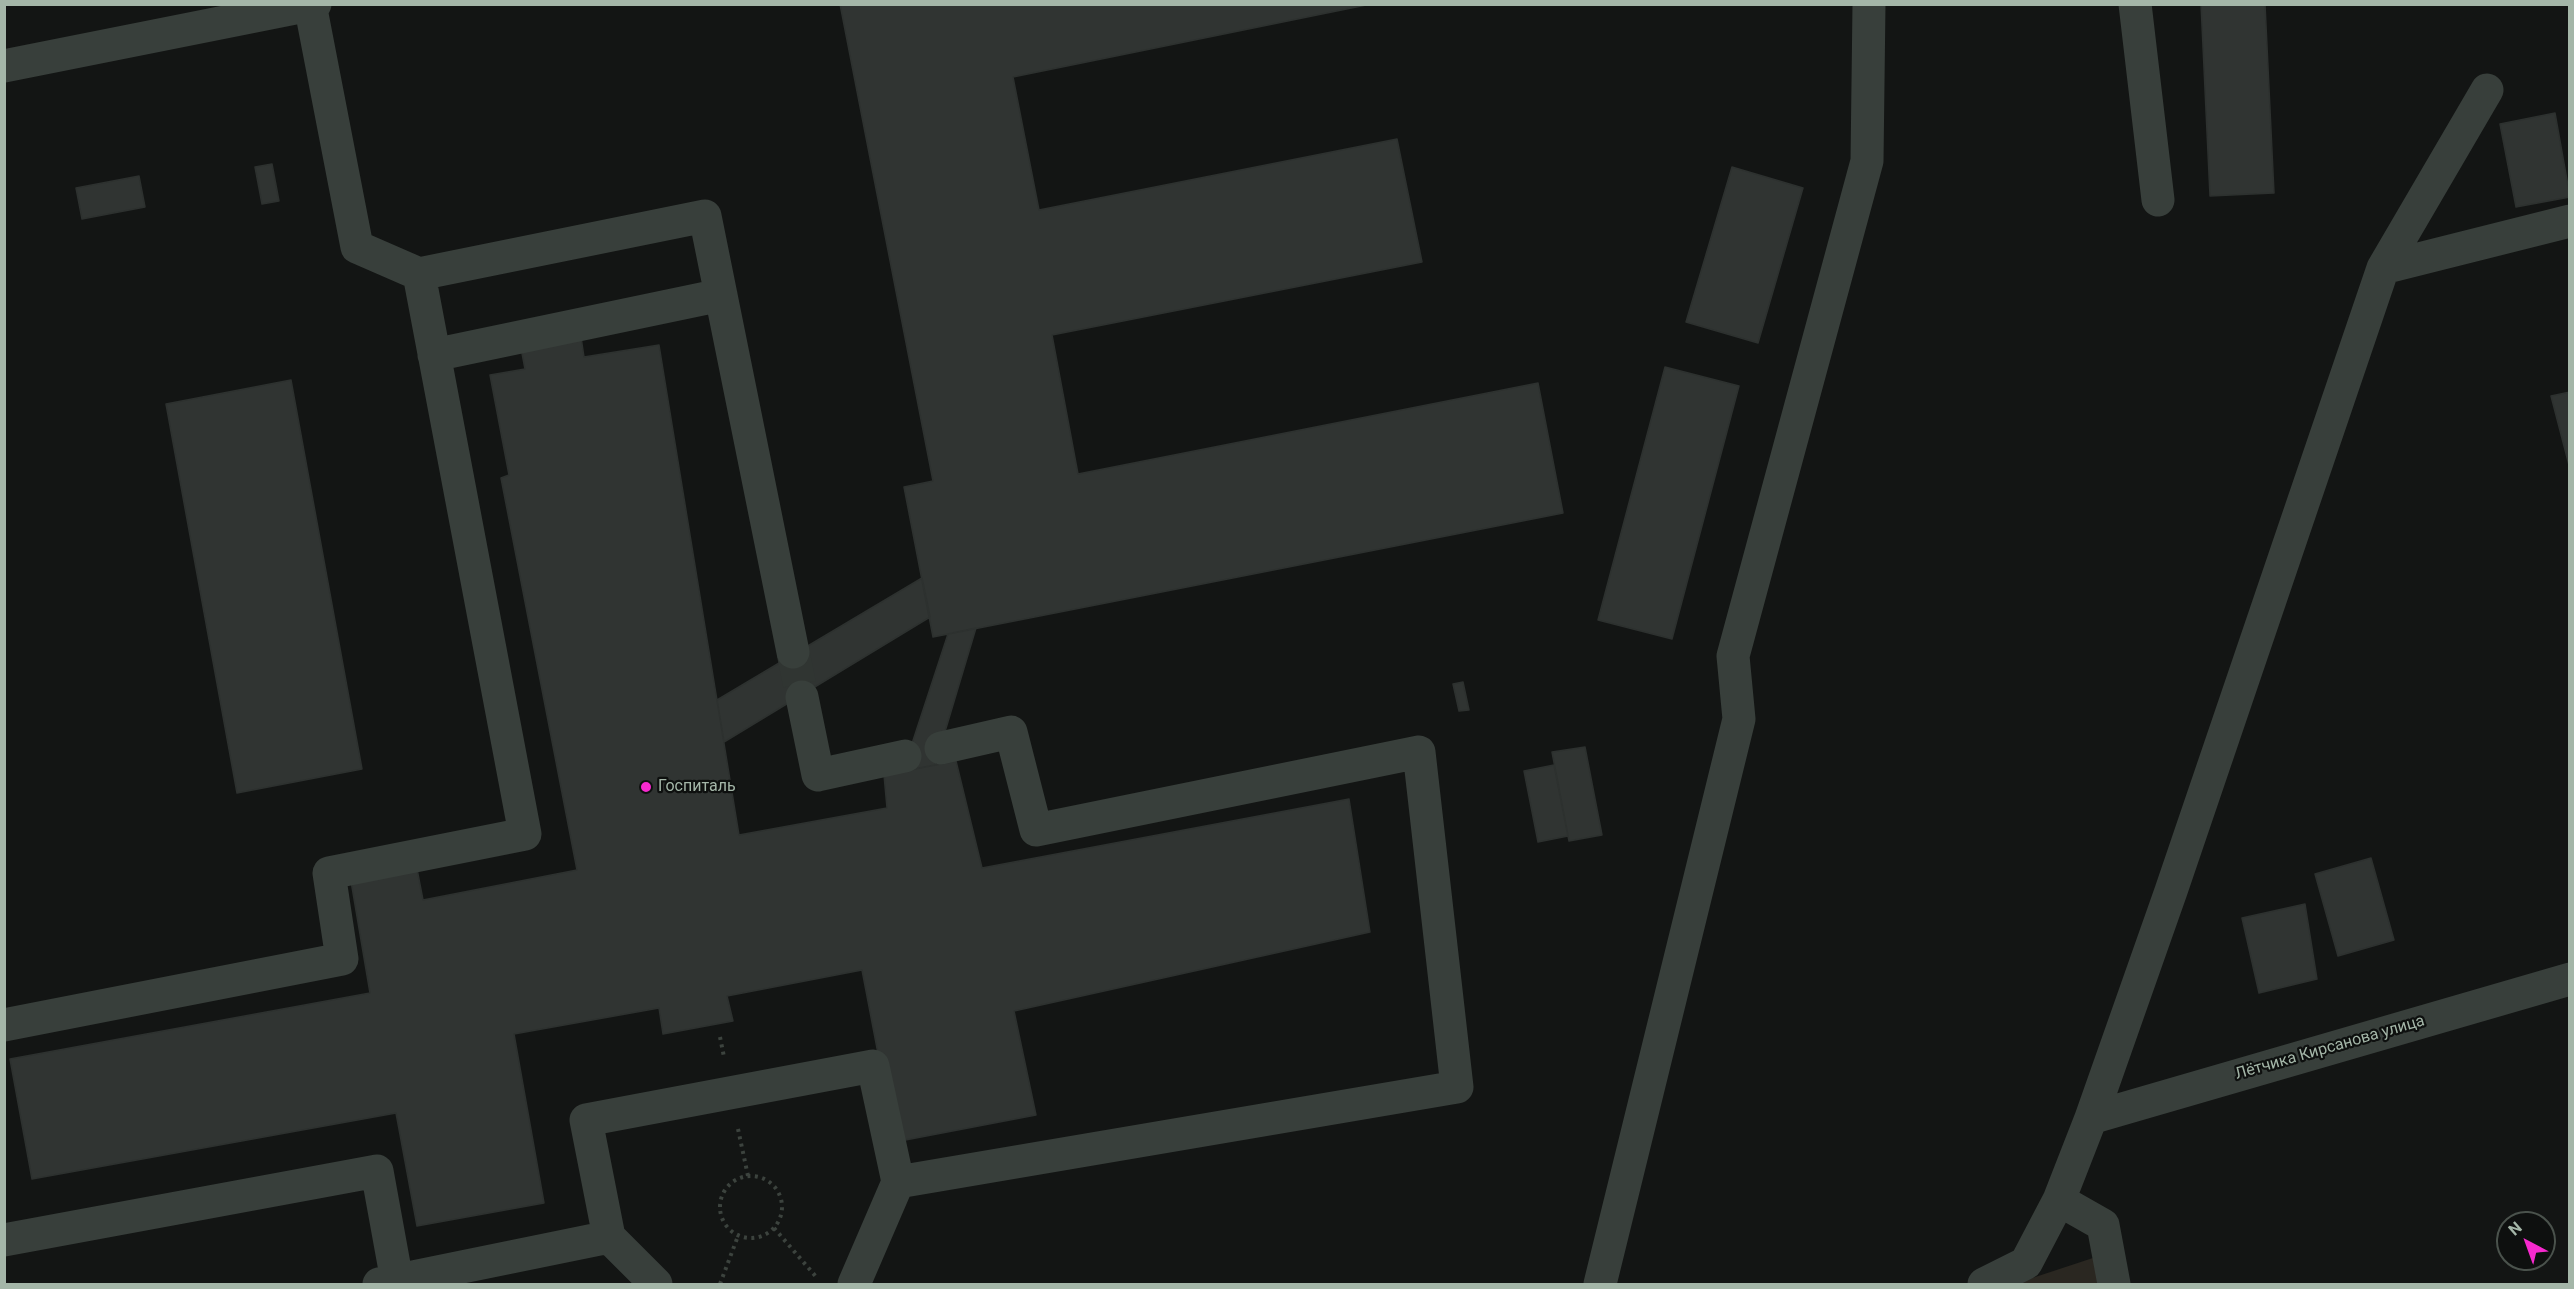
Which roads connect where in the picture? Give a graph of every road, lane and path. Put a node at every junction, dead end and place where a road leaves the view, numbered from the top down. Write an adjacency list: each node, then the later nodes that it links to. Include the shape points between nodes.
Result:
1 (310, 4): 10 (street, via 357,247)
2 (315, 4): 5 (street)
3 (1869, 4): 31 (street, via 1867,161 1733,656 1739,719)
4 (2135, 4): 7 (street)
5 (4, 66)
6 (2487, 90): 9 (street)
7 (2158, 200)
8 (2570, 221): 9 (street)
9 (2383, 268): 19 (street)
10 (419, 274): 11 (street, via 705,216); 12 (street)
11 (721, 295): 12 (street); 13 (street)
12 (434, 355): 18 (street, via 525,834 329,873 342,959)
13 (793, 652)
14 (802, 697): 16 (street, via 818,775)
15 (941, 748): 20 (street, via 1011,732 1036,830 1419,752 1458,1087)
16 (905, 756)
17 (2570, 979): 19 (street, Лётчика Кирсанова улица)
18 (4, 1025)
19 (2091, 1118): 21 (street)
20 (898, 1182): 25 (street, via 873,1066 586,1120); 30 (street)
21 (2059, 1200): 32 (street, via 2026,1263); 33 (street, via 2103,1225)
22 (774, 1228): 24 (path, via 757,1238); 24 (path, via 782,1209 777,1189 759,1176 748,1176 729,1185 720,1203 723,1222); 29 (path)
23 (6, 1231): 26 (street, via 377,1171)
24 (738, 1236): 28 (path)
25 (609, 1237): 26 (street); 27 (street)
26 (388, 1283)
27 (656, 1284)
28 (720, 1284)
29 (822, 1284)
30 (854, 1284)
31 (1600, 1284)
32 (1984, 1284)
33 (2114, 1284)

